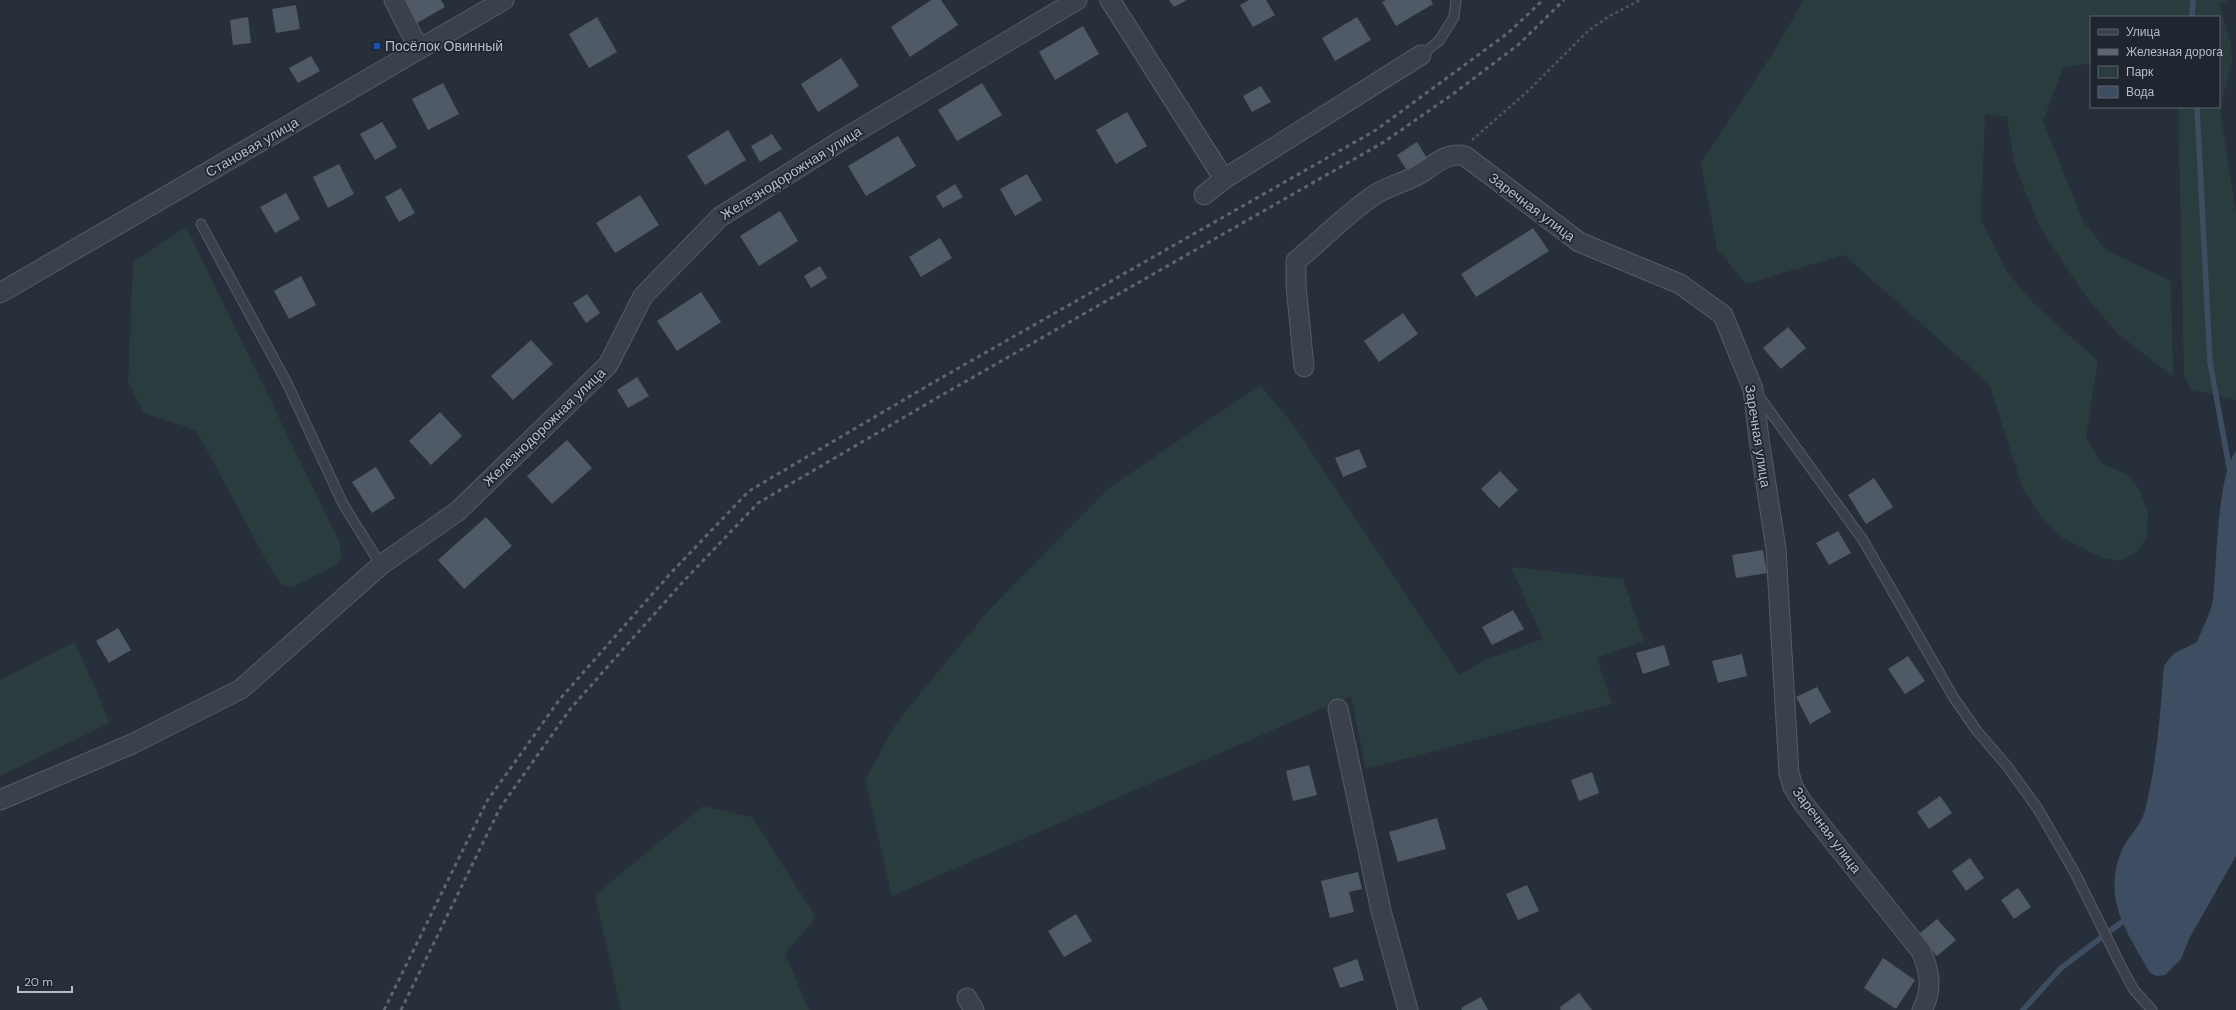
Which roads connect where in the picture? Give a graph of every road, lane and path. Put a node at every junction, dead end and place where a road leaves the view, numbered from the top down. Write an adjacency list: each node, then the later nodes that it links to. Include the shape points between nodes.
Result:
1 (394, 0): 7 (street)
2 (504, 0): 7 (street, Становая улица)
3 (1077, 0): 16 (street, Железнодорожная улица, via 842,140 720,217 643,296 608,366 458,511)
4 (1110, 0): 10 (street)
5 (1456, 0): 8 (lane, via 1454,16 1439,42)
6 (1640, 0): 9 (path, via 1588,31 1528,91)
7 (419, 49): 13 (street, Становая улица)
8 (1421, 56): 10 (street)
9 (1456, 154): 14 (street, via 1448,155 1418,175 1372,197 1296,261); 15 (street, Заречная улица, via 1465,156 1579,242 1680,284 1723,316)
10 (1224, 179): 11 (street)
11 (1204, 195)
12 (201, 224): 16 (lane, via 286,383 342,504)
13 (0, 293)
14 (1304, 367)
15 (1753, 389): 20 (street, Заречная улица, via 1776,549 1789,773 1793,787 1803,803 1921,951 1929,977 1929,989); 21 (lane, via 1863,540 1954,698 2038,809 2096,913 2134,990)
16 (381, 565): 18 (street, Железнодорожная улица, via 241,689 132,744)
17 (1338, 709): 19 (street, via 1381,912)
18 (0, 800)
19 (1408, 1010)
20 (1922, 1010)
21 (2152, 1010)

